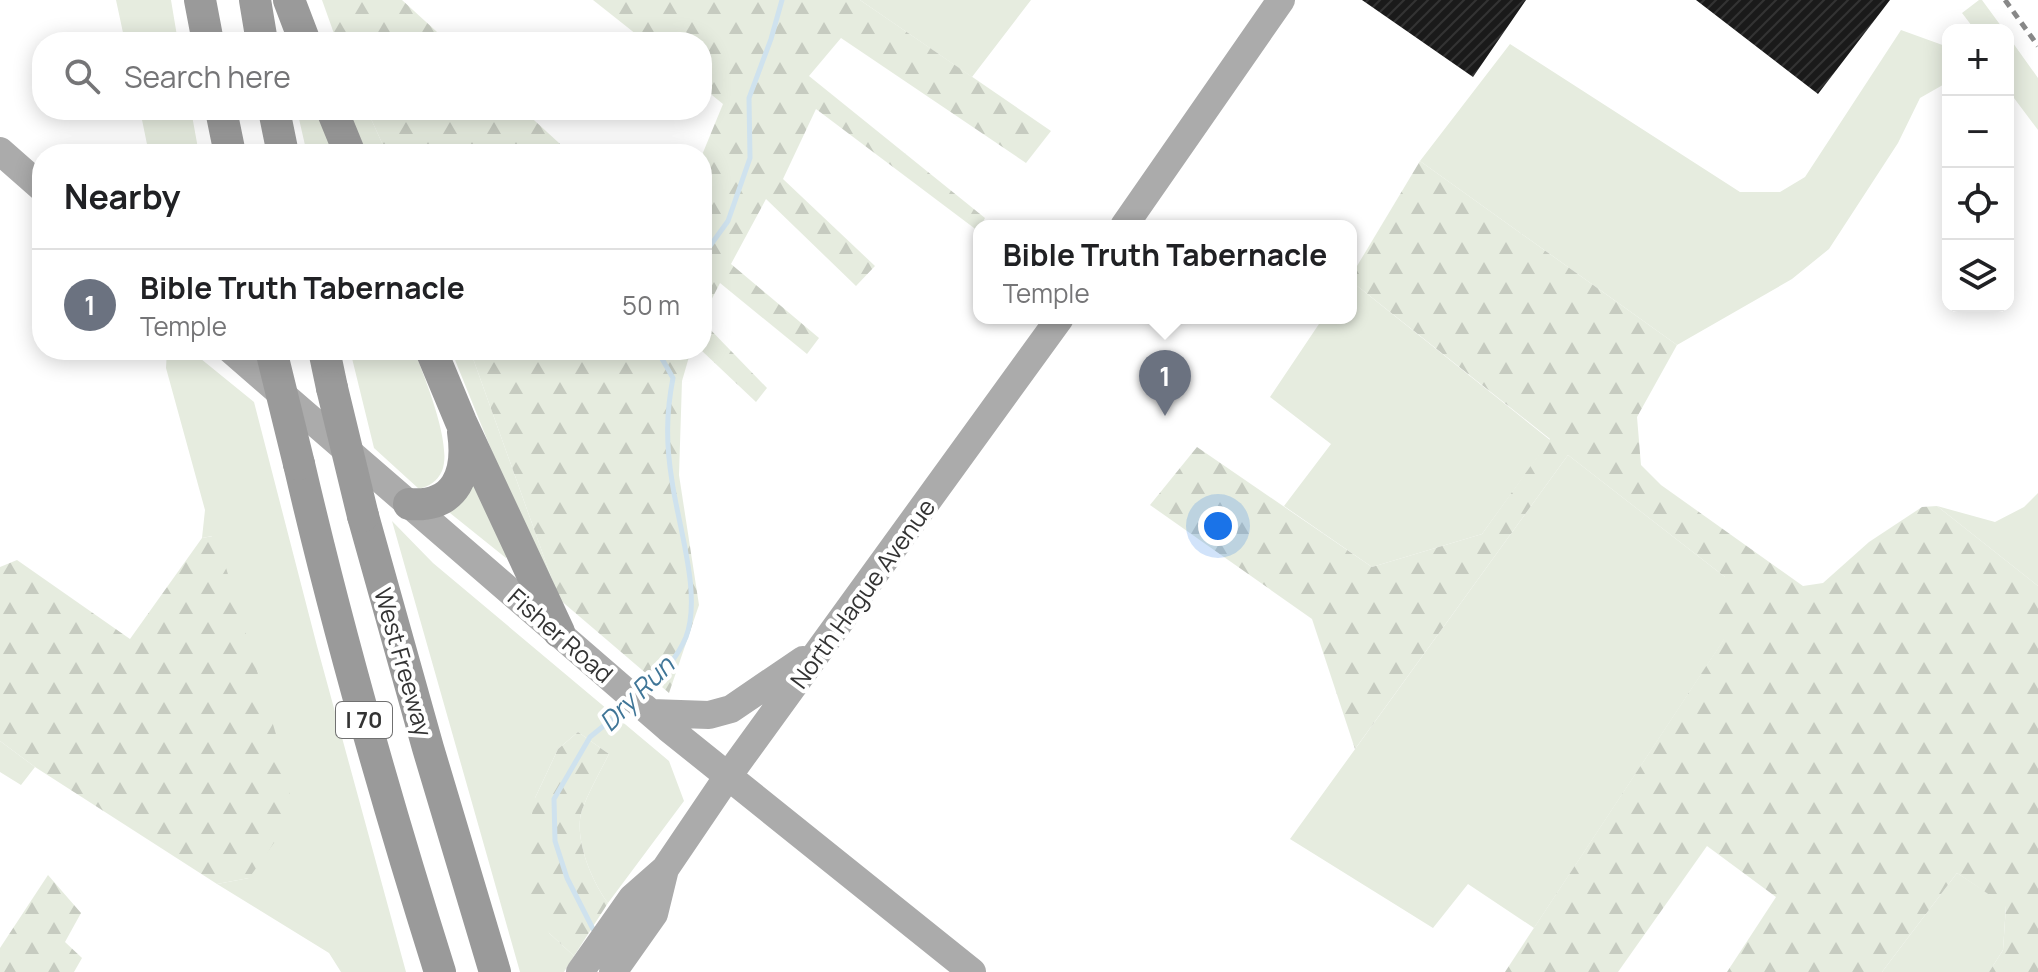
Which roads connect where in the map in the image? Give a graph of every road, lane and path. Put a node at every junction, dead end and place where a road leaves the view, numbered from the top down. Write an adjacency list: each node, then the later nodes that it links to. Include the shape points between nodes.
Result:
1 (200, 0): 5 (highway)
2 (255, 0): 6 (highway)
3 (289, 0): 7 (highway)
4 (1281, 0): 16 (main road)
5 (206, 32)
6 (260, 32)
7 (301, 32)
8 (223, 120): 11 (highway)
9 (276, 120): 12 (highway)
10 (336, 120): 13 (highway)
11 (228, 144)
12 (281, 144)
13 (346, 144)
14 (0, 151): 15 (main road)
15 (32, 179)
16 (1128, 220)
17 (1056, 324): 25 (main road, North Hague Avenue)
18 (243, 360): 23 (main road, Fisher Road)
19 (273, 360): 29 (highway, I 70, bridge, via 332,604)
20 (326, 360): 30 (highway, West Freeway / I 70, bridge, via 363,516)
21 (435, 360): 22 (highway)
22 (461, 422): 23 (highway, via 465,462 457,484 431,504); 24 (highway)
23 (409, 504): 24 (main road, Fisher Road)
24 (559, 632): 26 (main road, Fisher Road)
25 (825, 644): 26 (main road, via 731,709 709,715); 27 (main road, North Hague Avenue)
26 (651, 713): 27 (main road, Fisher Road)
27 (728, 776): 28 (main road, North Hague Avenue); 33 (main road, Fisher Road)
28 (665, 869): 31 (main road, North Hague Avenue, via 632,898); 32 (main road, North Hague Avenue, via 654,914)
29 (440, 972)
30 (495, 972)
31 (580, 972)
32 (613, 972)
33 (972, 972)

